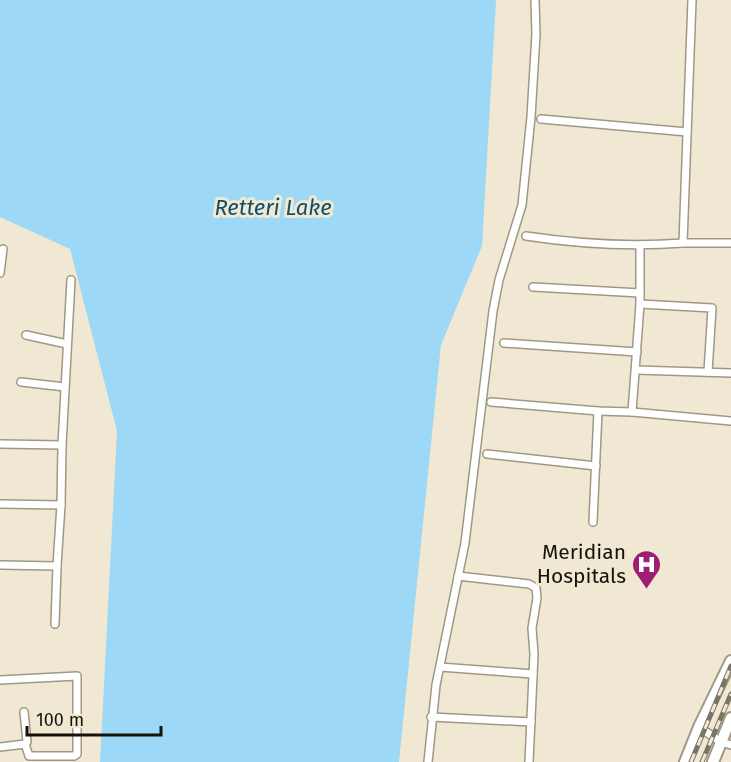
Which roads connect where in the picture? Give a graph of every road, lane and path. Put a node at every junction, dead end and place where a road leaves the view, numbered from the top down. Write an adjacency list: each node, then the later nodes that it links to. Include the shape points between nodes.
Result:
1 (535, 0): 37 (street, via 526,177 493,311 477,457)
2 (692, 0): 4 (street)
3 (541, 119): 4 (street)
4 (687, 132): 6 (street)
5 (526, 236): 8 (street)
6 (683, 243): 7 (street); 8 (street)
7 (731, 243)
8 (640, 246): 13 (street)
9 (3, 249): 10 (street)
10 (0, 273)
11 (71, 280): 17 (street)
12 (533, 287): 13 (street)
13 (640, 293): 14 (street)
14 (640, 304): 18 (street); 20 (street, via 712,308)
15 (26, 335): 17 (street)
16 (504, 343): 18 (street)
17 (67, 344): 23 (street)
18 (637, 352): 19 (street)
19 (636, 370): 20 (street); 26 (street)
20 (708, 372): 21 (street)
21 (731, 373)
22 (21, 382): 23 (street)
23 (65, 387): 29 (street)
24 (491, 402): 25 (street)
25 (598, 411): 26 (street); 31 (street)
26 (632, 412): 27 (street)
27 (731, 421)
28 (0, 444): 29 (street)
29 (62, 445): 33 (street)
30 (487, 454): 31 (street)
31 (596, 466): 34 (street)
32 (0, 504): 33 (street)
33 (61, 505): 36 (street)
34 (593, 522)
35 (0, 565): 36 (street)
36 (57, 566): 38 (street)
37 (458, 576): 40 (street); 41 (street, via 536,588 531,628)
38 (55, 624)
39 (731, 661): 47 (main road)
40 (440, 667): 41 (street); 44 (street)
41 (533, 674): 46 (street)
42 (0, 680): 49 (street, via 77,676 77,754 29,756)
43 (24, 712): 49 (street)
44 (431, 717): 46 (street); 51 (street)
45 (731, 718): 48 (main road)
46 (531, 722): 52 (street)
47 (699, 727): 48 (street); 53 (main road)
48 (726, 743): 54 (main road)
49 (25, 744): 50 (street)
50 (0, 747)
51 (428, 762)
52 (529, 762)
53 (686, 762)
54 (713, 762)

